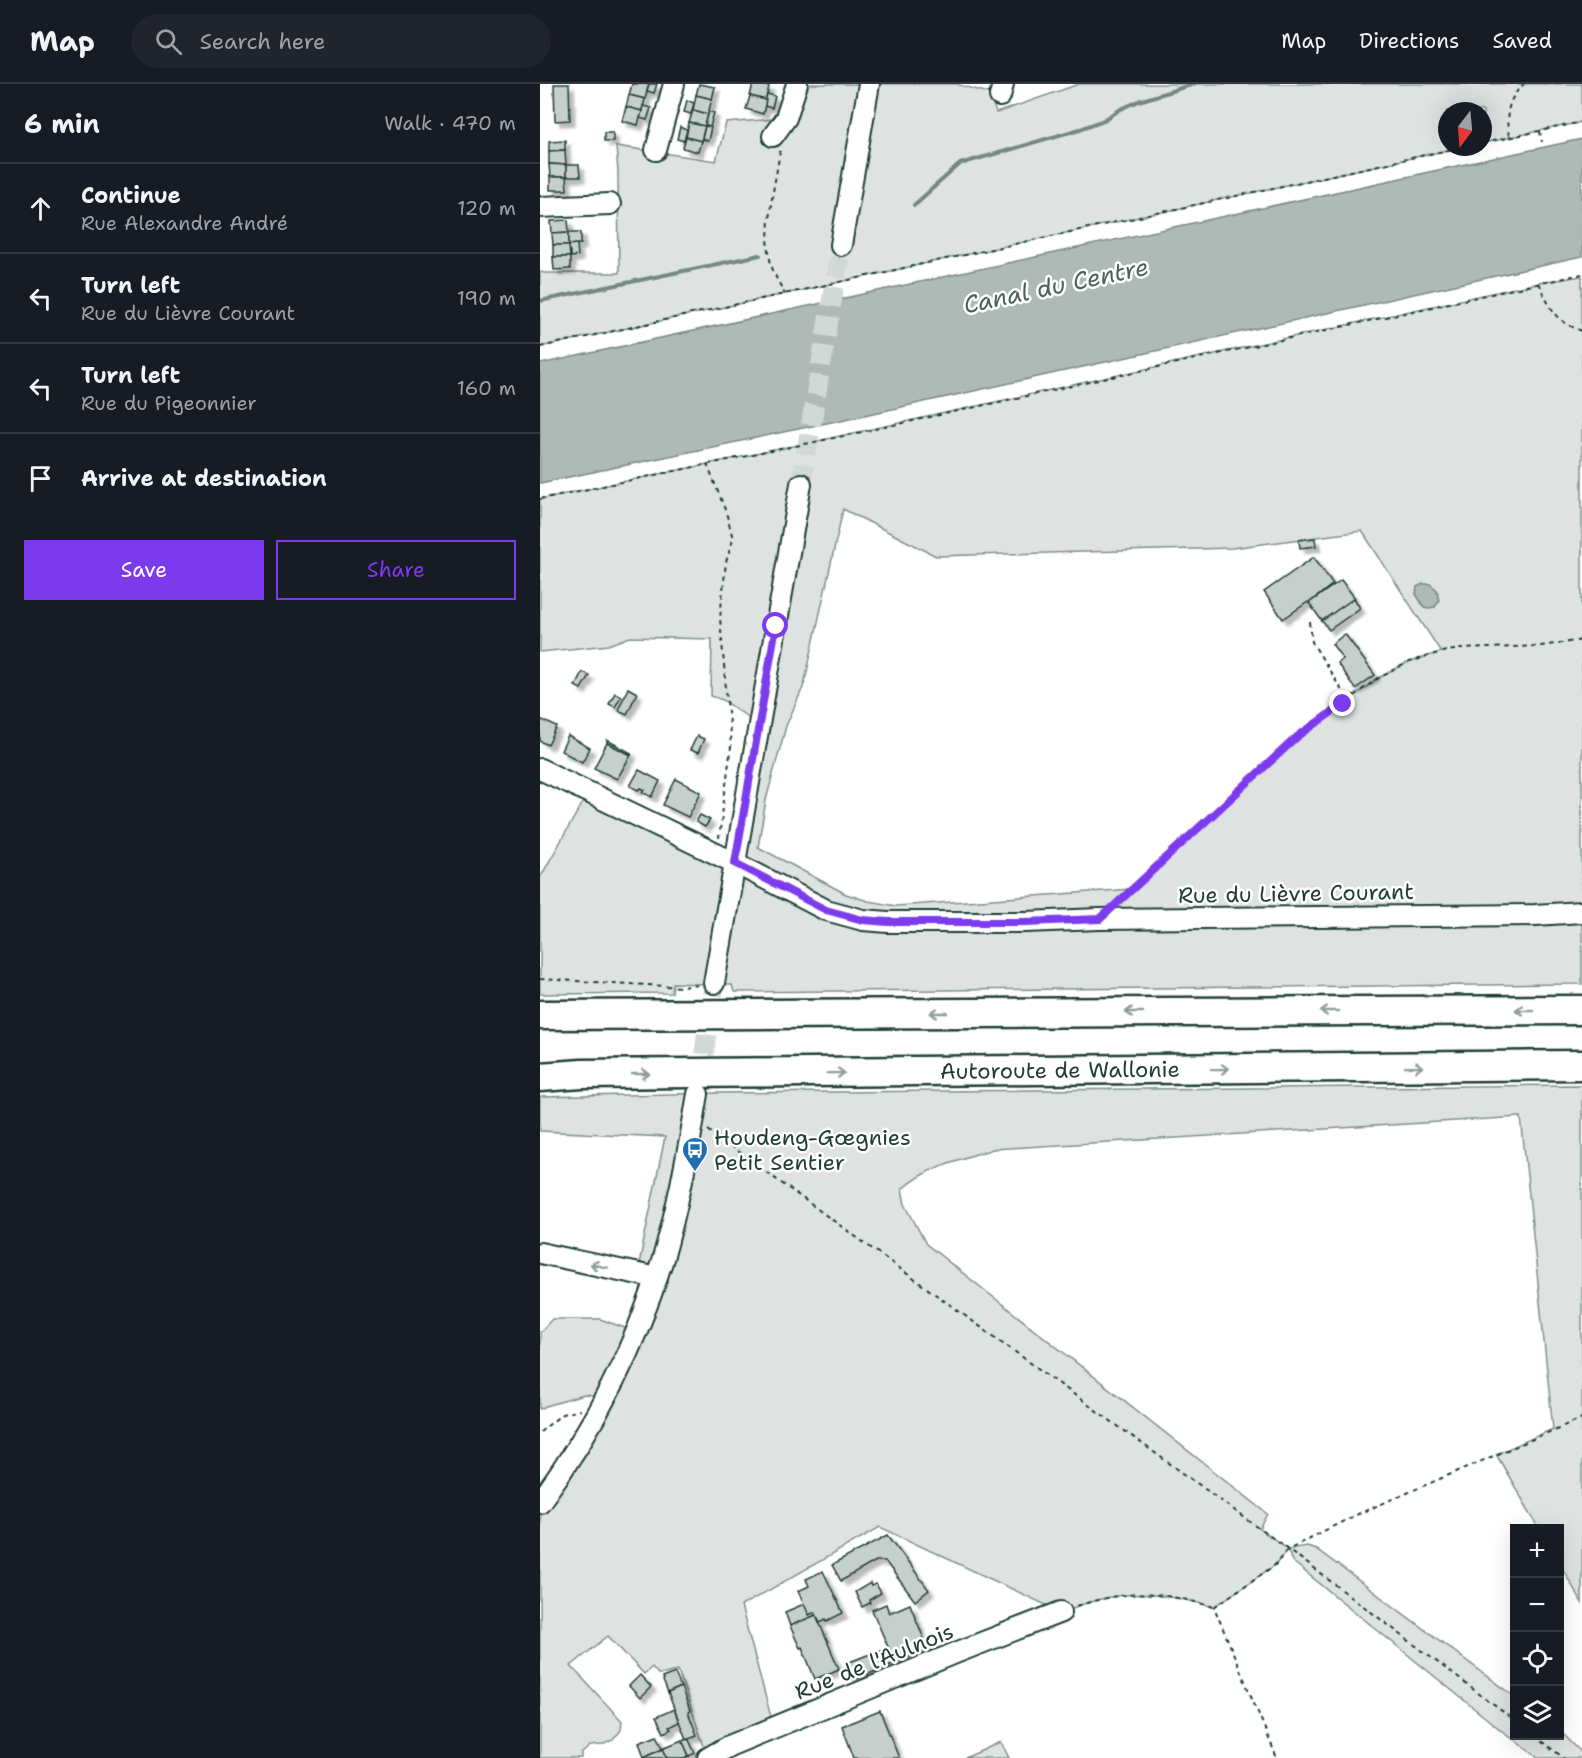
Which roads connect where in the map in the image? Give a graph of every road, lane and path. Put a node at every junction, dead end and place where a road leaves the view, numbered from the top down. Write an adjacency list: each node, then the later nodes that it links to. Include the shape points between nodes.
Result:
1 (674, 84): 13 (street)
2 (797, 84): 9 (street, via 786,118)
3 (869, 84): 17 (street)
4 (1516, 84): 6 (path)
5 (1524, 84): 6 (path)
6 (1515, 92): 10 (path, via 1508,109)
7 (1582, 122): 8 (path)
8 (1540, 131): 10 (path); 12 (path)
9 (773, 136): 20 (path, via 780,148 771,214 770,262)
10 (1509, 137): 11 (path)
11 (1492, 140)
12 (1542, 142)
13 (651, 144)
14 (1438, 152): 20 (path)
15 (610, 204): 16 (street)
16 (540, 207)
17 (841, 244)
18 (1582, 274): 19 (path)
19 (1538, 283): 21 (path, via 1560,320); 23 (path)
20 (784, 294): 22 (path)
21 (1582, 331)
22 (540, 346)
23 (707, 464): 25 (path); 30 (path, via 733,539 726,562 720,618 731,747)
24 (801, 484): 31 (street)
25 (540, 499)
26 (1310, 622): 28 (path, via 1312,642)
27 (1582, 640): 28 (path, via 1429,655 1377,679)
28 (1348, 700): 33 (path, via 1297,737)
29 (540, 769): 30 (street, Rue du Lièvre Courant)
30 (715, 854): 31 (street, Rue du Lièvre Courant)
31 (735, 863): 33 (street, Rue du Lièvre Courant, via 826,910 863,920); 35 (street)
32 (1582, 912): 33 (street, Rue du Lièvre Courant)
33 (1100, 919)
34 (540, 979): 35 (path, via 682,987)
35 (714, 983)
36 (1582, 1010): 37 (highway, one-way to 37)
37 (540, 1015)
38 (1582, 1065): 40 (highway, Autoroute de Wallonie, one-way to 38)
39 (540, 1072): 40 (highway)
40 (582, 1074): 41 (highway, Autoroute de Wallonie)
41 (540, 1077)
42 (698, 1094): 43 (street)
43 (694, 1119): 45 (street); 50 (path)
44 (540, 1253): 45 (street, one-way to 44)
45 (657, 1278): 46 (street)
46 (598, 1412): 48 (path, via 579,1409 562,1414); 49 (street)
47 (1582, 1418): 50 (path, via 1358,1514)
48 (540, 1432)
49 (540, 1502)
50 (1288, 1549): 51 (path, via 1275,1565); 53 (path)
51 (1214, 1607): 52 (path, via 1179,1598 1136,1594 1097,1600); 56 (path)
52 (1061, 1612): 55 (street, Rue de l'Aulnois, via 729,1746)
53 (1510, 1717)
54 (1539, 1740): 57 (path)
55 (708, 1758)
56 (1278, 1758)
57 (1564, 1758)

